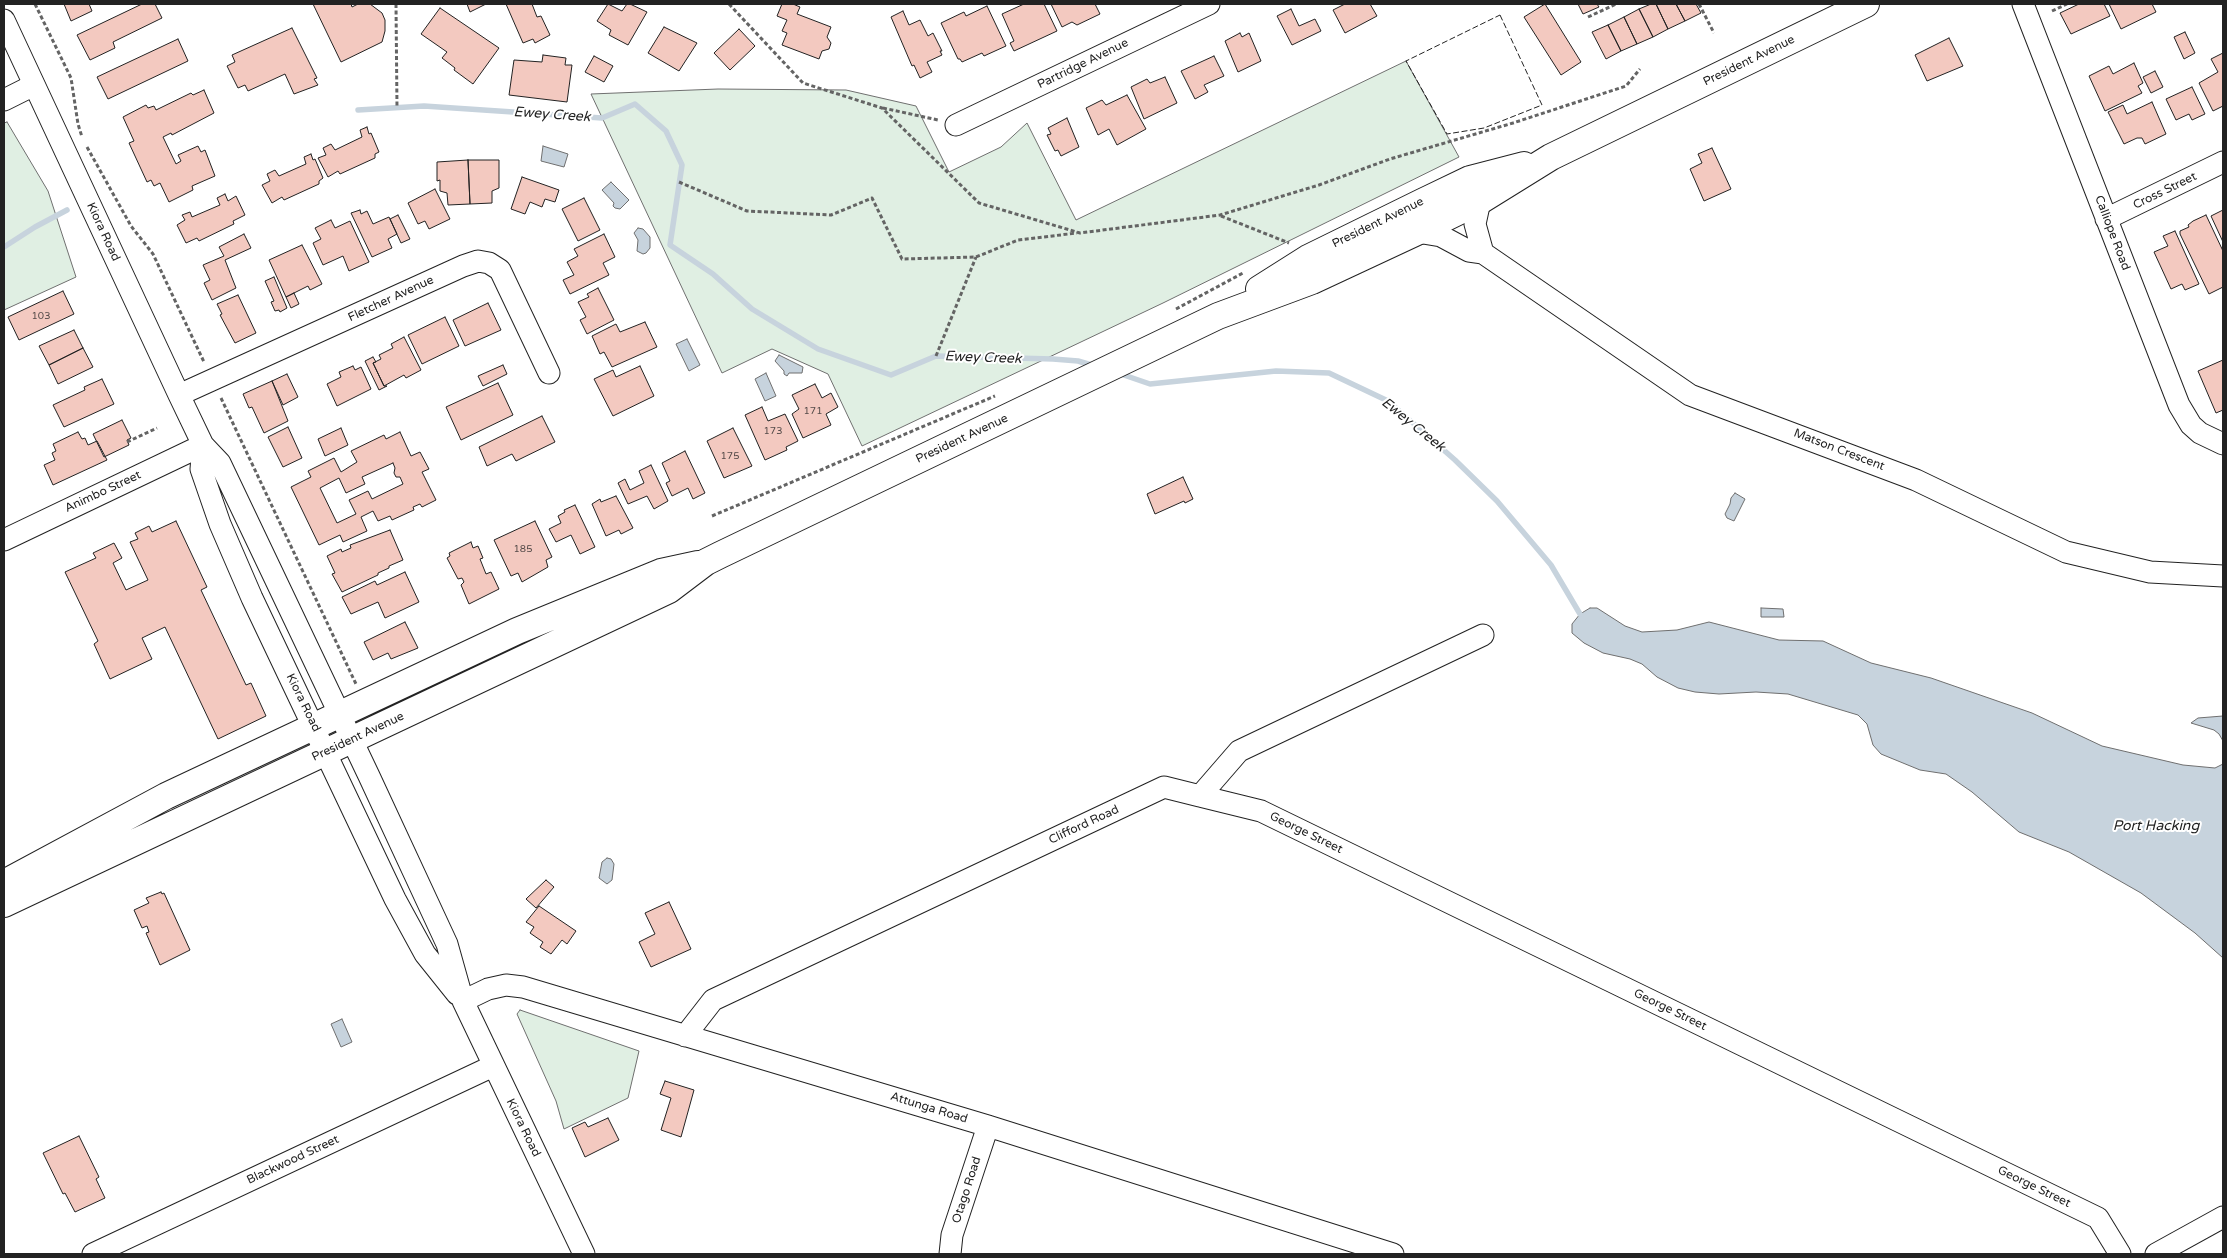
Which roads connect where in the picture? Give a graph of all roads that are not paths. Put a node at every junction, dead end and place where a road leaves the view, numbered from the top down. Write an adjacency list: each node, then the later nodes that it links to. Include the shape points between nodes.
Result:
1 (1209, 4): 4 (street, Partridge Avenue)
2 (1866, 4): 9 (main road, President Avenue)
3 (2023, 4): 12 (street, Calliope Road)
4 (1183, 10): 8 (street, Partridge Avenue)
5 (4, 20): 6 (street, Kiora Road)
6 (34, 85): 7 (street); 17 (street, Kiora Road)
7 (4, 100)
8 (956, 125)
9 (1551, 157): 11 (main road, President Avenue); 15 (main road, President Avenue, via 1470,179 1308,258)
10 (2223, 162): 12 (street, Cross Street)
11 (1480, 201): 13 (main road, President Avenue); 14 (street, via 1475,224)
12 (2106, 219): 18 (street, Calliope Road, via 2179,406 2200,433)
13 (1417, 232): 14 (street, Matson Crescent, via 1441,236 1469,251); 15 (main road, President Avenue, via 1312,281)
14 (1483, 253): 22 (street, Matson Crescent, via 1690,394 1916,480 2066,552 2150,572)
15 (1218, 316): 21 (main road, President Avenue)
16 (549, 373): 17 (street, Fletcher Avenue, via 500,270 478,261)
17 (179, 395): 19 (street, Kiora Road)
18 (2223, 444)
19 (203, 445): 20 (street, Animbo Street); 24 (street, Kiora Road, via 220,463); 25 (street, Kiora Road, via 201,469 220,524)
20 (4, 540)
21 (706, 562): 24 (main road, President Avenue, via 661,572 543,619); 26 (main road, President Avenue, via 669,590)
22 (2223, 576)
23 (1482, 635): 28 (street, via 1238,751)
24 (340, 714): 25 (main road, President Avenue); 26 (street, Kiora Road)
25 (314, 726): 27 (street, Kiora Road); 29 (main road, President Avenue, via 137,811)
26 (352, 740): 27 (main road, President Avenue); 31 (street, Kiora Road, via 447,944)
27 (326, 752): 30 (main road, President Avenue); 31 (street, Kiora Road, via 395,899 425,954)
28 (1200, 796): 32 (street, Clifford Road, via 1164,787 713,1000); 40 (street, George Street, via 1261,811 2098,1218)
29 (4, 883)
30 (4, 904)
31 (463, 1001): 32 (street, Attunga Road, via 488,989 523,987); 33 (street, Kiora Road)
32 (685, 1036): 34 (street, Attunga Road)
33 (493, 1066): 36 (street, Kiora Road); 37 (street, Blackwood Street)
34 (988, 1126): 38 (street, Otago Road, via 952,1235); 39 (street, Attunga Road)
35 (2223, 1217): 41 (street)
36 (581, 1253)
37 (93, 1254)
38 (950, 1254)
39 (1393, 1254)
40 (2120, 1254)
41 (2156, 1254)

